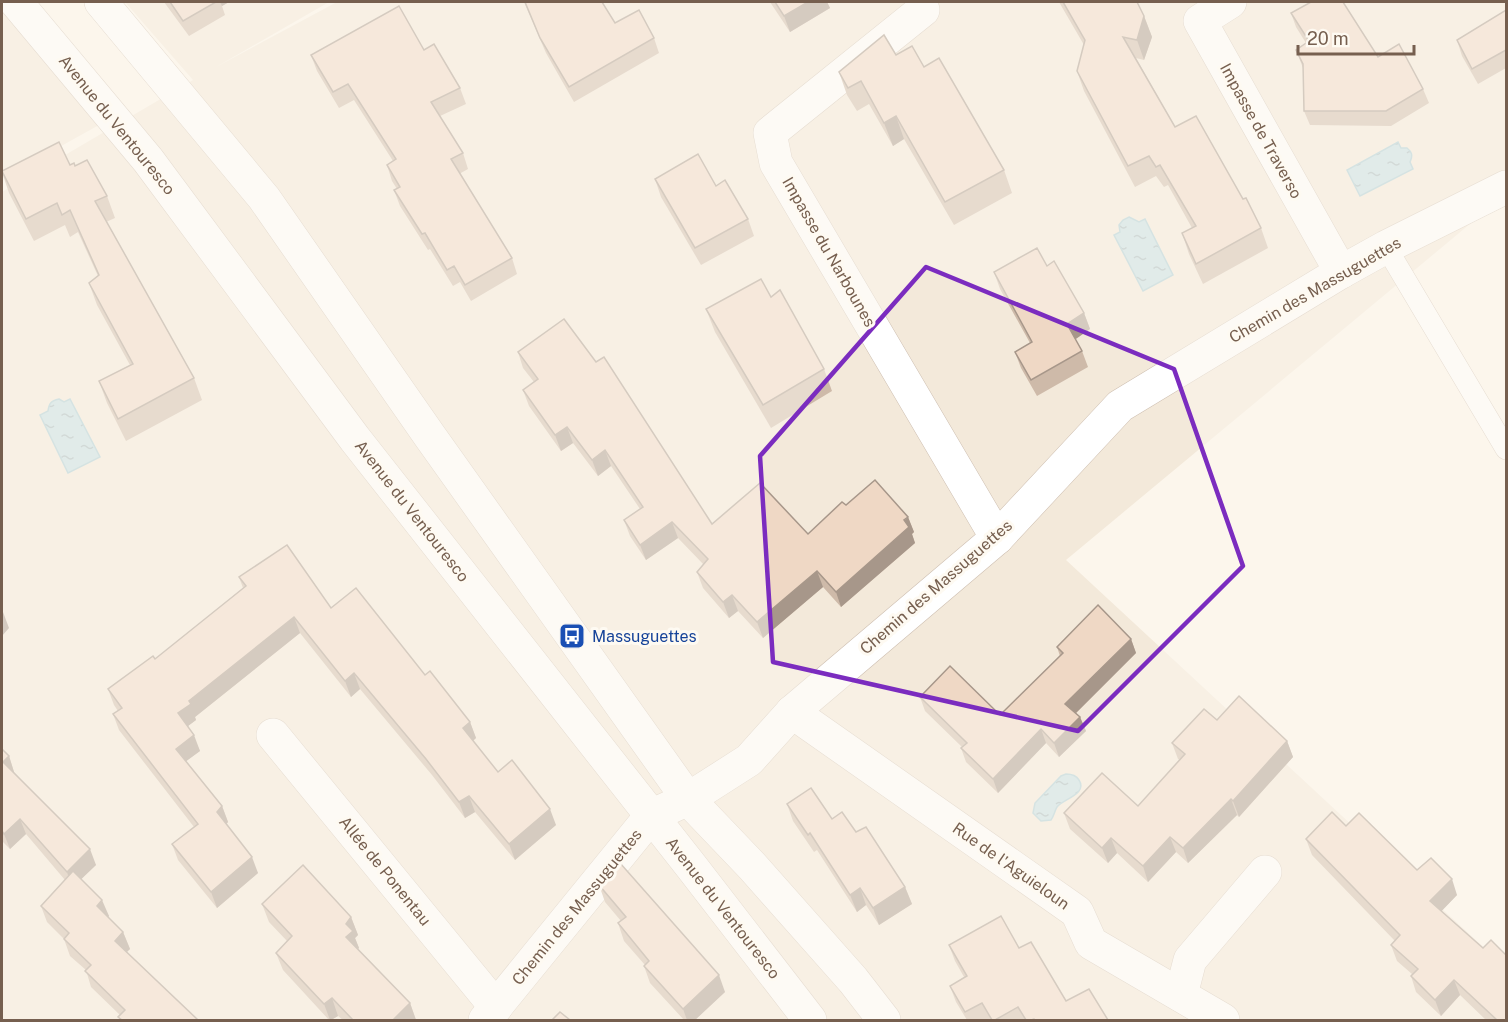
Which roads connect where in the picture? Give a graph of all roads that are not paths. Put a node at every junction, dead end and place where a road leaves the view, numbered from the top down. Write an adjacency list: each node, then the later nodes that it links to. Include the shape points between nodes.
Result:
1 (16, 2): 13 (street, Avenue du Ventouresco, via 148,160 355,439)
2 (101, 2): 12 (street, via 264,198)
3 (1230, 2): 7 (street, Impasse de Traverso, via 1200,21)
4 (923, 10): 9 (street, Impasse du Narbounes, via 770,133 776,163)
5 (1506, 187): 6 (street, Chemin des Massuguettes)
6 (1386, 247): 7 (street, Chemin des Massuguettes); 8 (lane)
7 (1341, 272): 9 (street, Chemin des Massuguettes, via 1120,406)
8 (1506, 449)
9 (997, 538): 10 (street, Chemin des Massuguettes)
10 (792, 712): 12 (street, Chemin des Massuguettes, via 749,760); 15 (street, Rue de l'Aguieloun, via 1077,912 1091,943)
11 (273, 735): 16 (street, Allée de Ponentau)
12 (688, 799): 13 (street, Chemin des Massuguettes); 18 (street, via 768,884)
13 (651, 816): 16 (street, Chemin des Massuguettes); 17 (street, Avenue du Ventouresco)
14 (1265, 872): 15 (street, via 1190,960)
15 (1181, 995): 19 (street, Rue de l'Aguieloun)
16 (490, 1014)
17 (810, 1020)
18 (884, 1020)
19 (1223, 1020)

